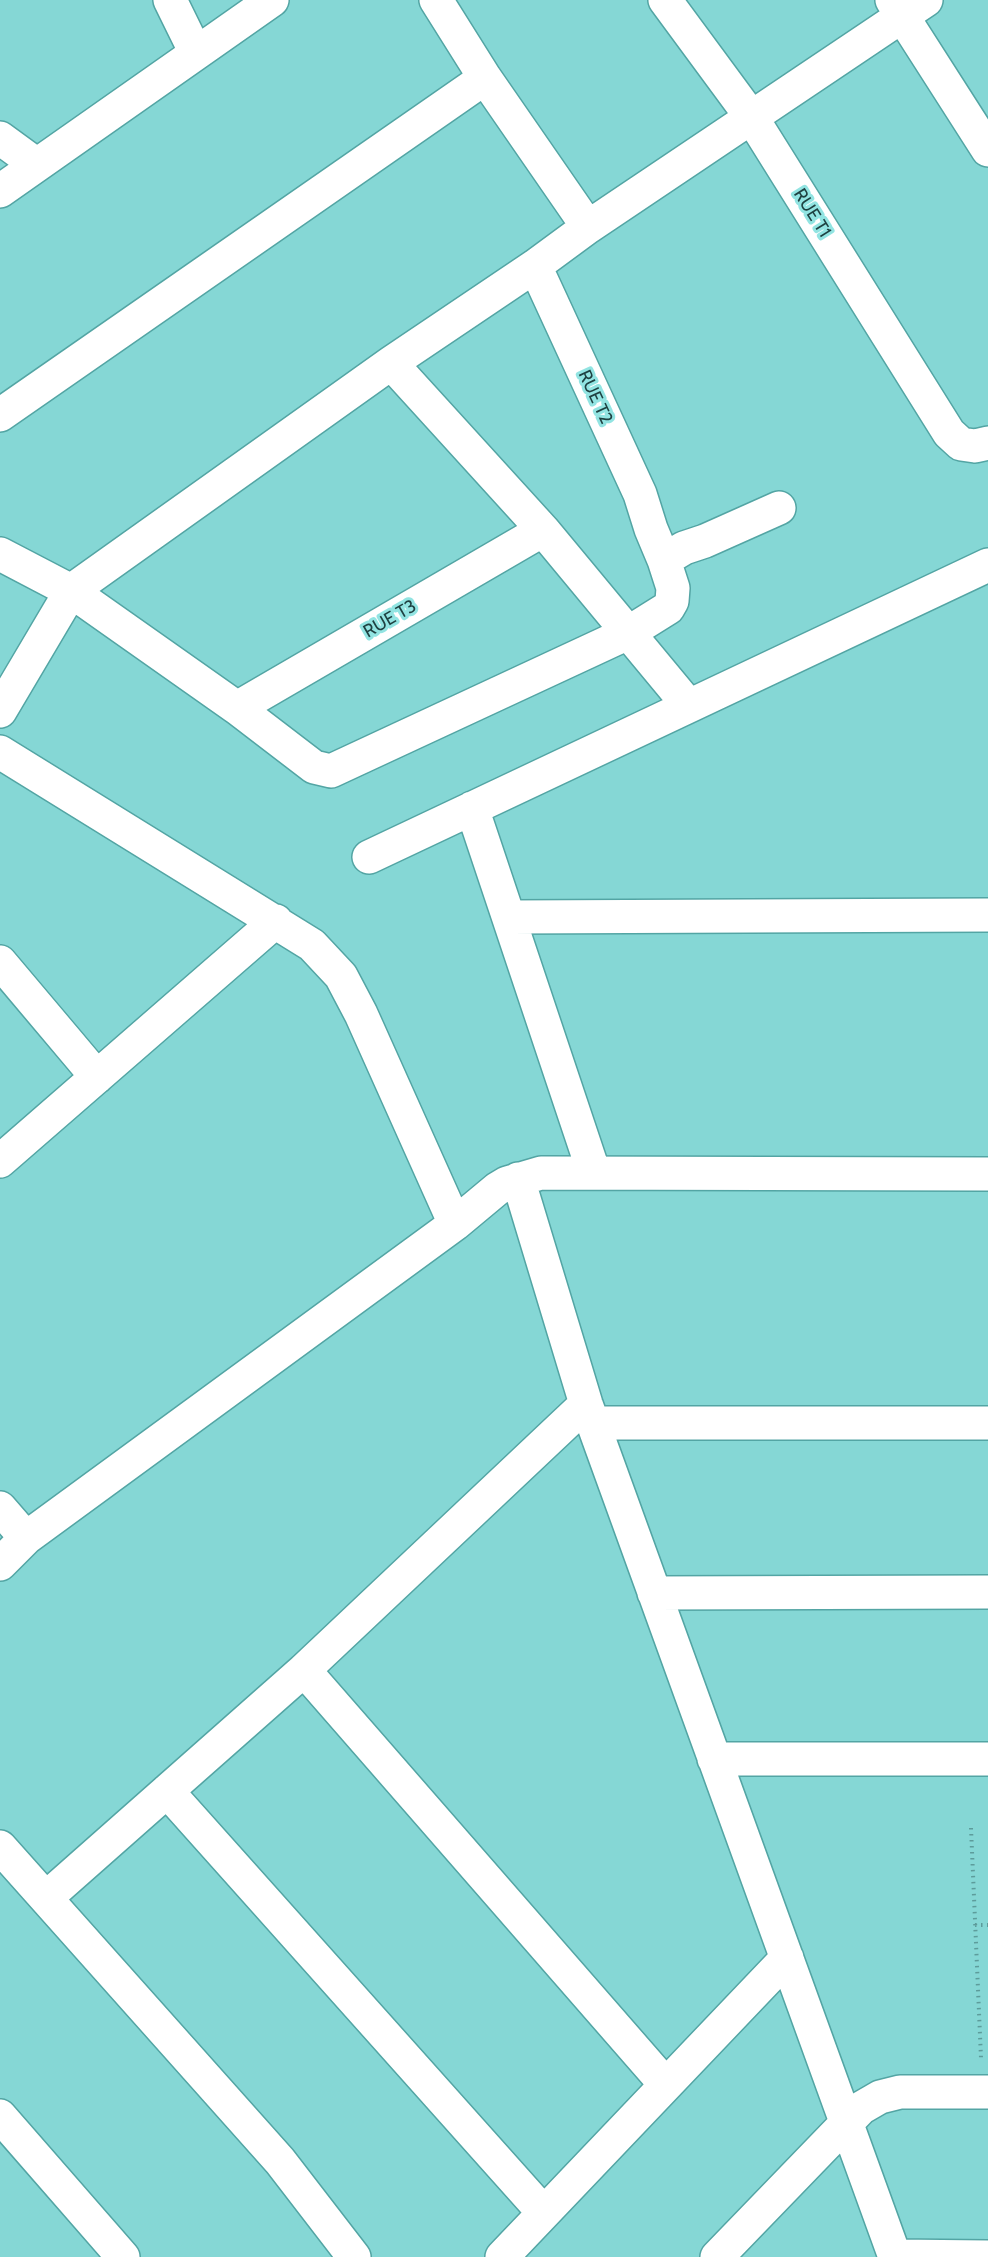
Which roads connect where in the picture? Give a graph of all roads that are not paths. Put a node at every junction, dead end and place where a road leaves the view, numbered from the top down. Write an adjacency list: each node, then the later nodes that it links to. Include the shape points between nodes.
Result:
1 (170, 0): 6 (street)
2 (272, 0): 6 (street)
3 (436, 0): 7 (street)
4 (665, 0): 8 (street, RUE T1)
5 (906, 5): 8 (street); 10 (street)
6 (196, 53): 11 (street)
7 (485, 78): 13 (street); 16 (street)
8 (752, 118): 13 (street); 17 (street, RUE T1, via 949,433 962,444)
9 (0, 138): 11 (street)
10 (988, 150)
11 (37, 165): 12 (street)
12 (0, 191)
13 (588, 226): 14 (street)
14 (535, 266): 15 (street); 21 (street, RUE T2, via 640,494)
15 (391, 363): 19 (street); 23 (street)
16 (0, 415)
17 (988, 443)
18 (779, 508): 21 (street)
19 (543, 530): 24 (street); 26 (street, RUE T3)
20 (0, 554): 23 (street)
21 (664, 560): 24 (street, RUE T2, via 673,588 672,601 668,608)
22 (986, 572): 25 (street)
23 (71, 591): 26 (street); 27 (street)
24 (628, 633): 25 (street); 26 (street, via 331,771 314,767)
25 (689, 706): 29 (street)
26 (237, 708)
27 (0, 711)
28 (0, 752): 33 (street)
29 (472, 808): 30 (street); 32 (street)
30 (369, 857)
31 (988, 915): 32 (street)
32 (509, 917): 37 (street)
33 (276, 921): 35 (street); 40 (street, via 312,945 341,976)
34 (0, 962): 35 (street)
35 (97, 1077): 36 (street)
36 (0, 1161)
37 (594, 1173): 38 (street); 39 (street, via 541,1173)
38 (988, 1174)
39 (518, 1179): 40 (street, via 497,1189); 41 (street)
40 (455, 1224): 44 (street)
41 (589, 1413): 42 (street); 47 (street); 48 (street)
42 (988, 1423)
43 (0, 1508): 44 (street)
44 (26, 1538): 45 (street)
45 (0, 1564)
46 (988, 1592): 47 (street)
47 (654, 1593): 49 (street)
48 (304, 1670): 51 (street); 55 (street)
49 (714, 1759): 50 (street); 54 (street)
50 (988, 1759)
51 (167, 1791): 53 (street); 59 (street)
52 (0, 1846): 53 (street)
53 (46, 1898): 61 (street, via 280,2161)
54 (787, 1958): 55 (street); 58 (street)
55 (666, 2085): 59 (street)
56 (985, 2092): 58 (street, via 900,2092 861,2108)
57 (0, 2116): 60 (street)
58 (847, 2123): 63 (street); 64 (street)
59 (544, 2212): 62 (street)
60 (123, 2257)
61 (354, 2257)
62 (502, 2257)
63 (717, 2257)
64 (895, 2257): 65 (street)
65 (988, 2257)

